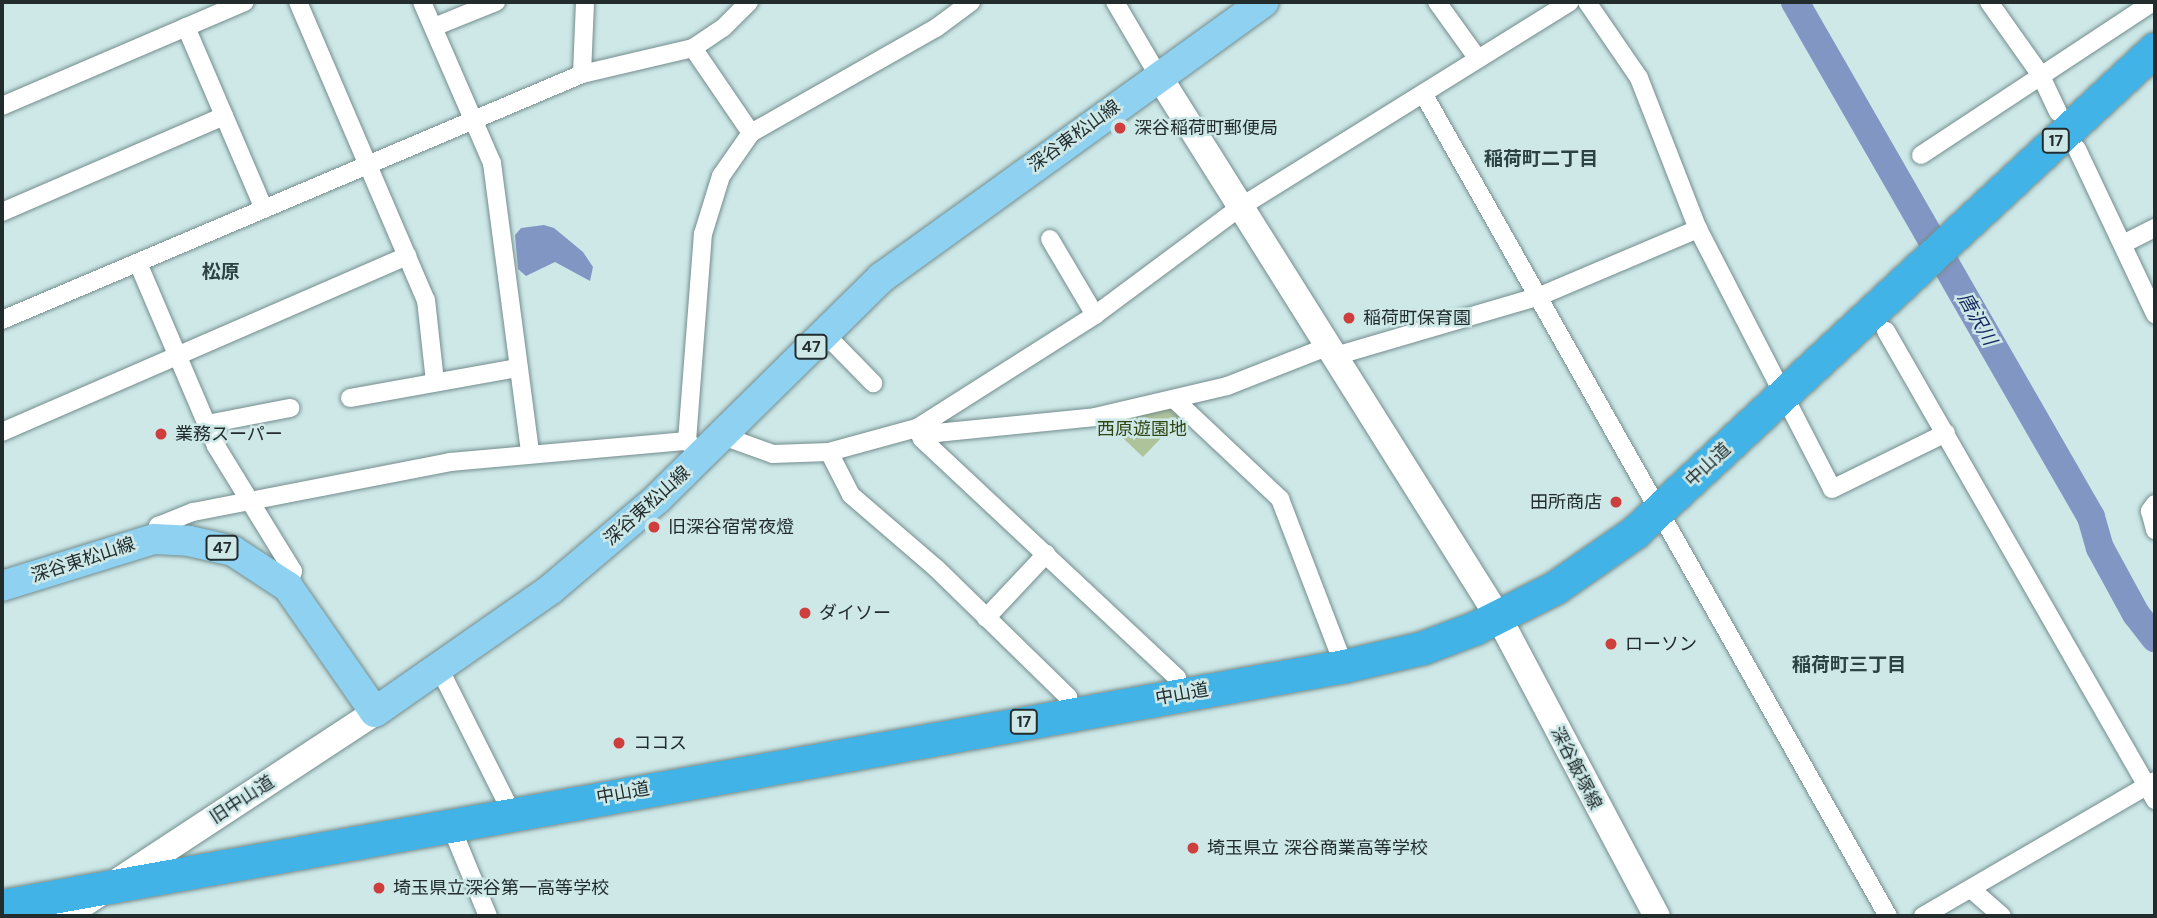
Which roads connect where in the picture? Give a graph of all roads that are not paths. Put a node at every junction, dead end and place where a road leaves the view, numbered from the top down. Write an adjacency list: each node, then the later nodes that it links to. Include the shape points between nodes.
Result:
1 (245, 2): 15 (street)
2 (298, 2): 31 (street)
3 (422, 2): 16 (street)
4 (496, 2): 16 (street)
5 (584, 2): 20 (street)
6 (971, 2): 28 (street, via 936,28)
7 (1115, 2): 22 (street)
8 (1264, 2): 22 (main road, 深谷東松山線 / 47)
9 (1437, 2): 19 (street)
10 (1570, 2): 19 (street)
11 (1587, 2): 36 (street, via 1639,78)
12 (1989, 2): 21 (street)
13 (2153, 2): 21 (street)
14 (746, 3): 17 (street, via 723,29)
15 (186, 27): 24 (street); 26 (street)
16 (434, 27): 27 (street)
17 (693, 48): 20 (street); 28 (street)
18 (2155, 49): 52 (highway, 中山道 / 17)
19 (1478, 59): 23 (street)
20 (582, 74): 27 (street)
21 (2040, 74): 25 (street); 30 (street)
22 (1158, 75): 32 (street, 深谷飯塚線); 46 (main road, 深谷東松山線 / 47, via 881,278)
23 (1424, 95): 32 (street); 41 (street)
24 (2, 106)
25 (2058, 112)
26 (224, 116): 33 (street); 34 (street)
27 (474, 120): 31 (street); 49 (street, via 492,163)
28 (751, 133): 60 (street, via 721,176 706,213)
29 (2077, 149): 38 (street)
30 (1921, 155)
31 (368, 165): 33 (street); 39 (street)
32 (1242, 206): 43 (street); 47 (street, 深谷飯塚線)
33 (264, 209): 40 (street)
34 (2, 212)
35 (2155, 228): 38 (street)
36 (1698, 229): 41 (street); 52 (street)
37 (1051, 239): 43 (street)
38 (2123, 244): 42 (street)
39 (407, 256): 48 (street); 50 (street, via 426,300)
40 (138, 263): 44 (street); 48 (street)
41 (1540, 296): 47 (street); 65 (street)
42 (2155, 314)
43 (1095, 315): 57 (street)
44 (2, 320)
45 (1886, 331): 59 (street)
46 (825, 334): 51 (street); 60 (main road, 深谷東松山線 / 47)
47 (1332, 351): 54 (street); 72 (street, 深谷飯塚線)
48 (177, 353): 56 (street); 58 (street)
49 (517, 368): 50 (street); 62 (street)
50 (435, 381): 53 (street)
51 (873, 383)
52 (1783, 395): 59 (street, via 1832,489); 65 (highway, 中山道 / 17)
53 (351, 398)
54 (1174, 399): 57 (street, via 1095,416 936,433); 73 (street, via 1280,499)
55 (290, 408): 56 (street)
56 (207, 424): 63 (street, via 216,446)
57 (916, 428): 61 (street); 68 (street, via 922,439)
58 (2, 432)
59 (1946, 433): 78 (street)
60 (704, 444): 61 (street, via 773,454); 62 (street); 74 (main road, 深谷東松山線 / 47, via 551,589)
61 (829, 452): 71 (street, via 851,495)
62 (530, 453): 63 (street, via 450,462)
63 (252, 499): 67 (street, via 181,516 158,526); 70 (street, via 293,571)
64 (2155, 503): 66 (street, via 2150,511)
65 (1659, 511): 72 (highway, 中山道 / 17, via 1584,570); 87 (street)
66 (2155, 530)
67 (154, 539): 69 (main road, 深谷東松山線 / 47); 70 (main road, 深谷東松山線 / 47, via 233,551)
68 (1046, 554): 71 (street); 75 (street, via 1177,678)
69 (2, 586)
70 (288, 587): 76 (main road, 深谷東松山線 / 47)
71 (986, 618): 77 (street, via 1068,697)
72 (1499, 618): 73 (highway, 中山道 / 17, via 1422,648); 86 (street, 深谷飯塚線)
73 (1344, 666): 75 (highway, 中山道 / 17)
74 (439, 668): 76 (main road, 深谷東松山線 / 47); 79 (street)
75 (1181, 694): 77 (highway, 中山道 / 17)
76 (375, 712): 81 (street, 旧中山道)
77 (1071, 714): 79 (highway, 中山道 / 17)
78 (2153, 789): 82 (street)
79 (512, 813): 80 (highway, 中山道 / 17)
80 (450, 824): 81 (highway, 中山道 / 17); 85 (street)
81 (108, 886): 83 (highway, 中山道 / 17); 84 (street, 旧中山道)
82 (1971, 889): 88 (street); 89 (street)
83 (2, 906)
84 (65, 916)
85 (488, 916)
86 (1657, 916)
87 (1888, 916)
88 (1923, 916)
89 (2002, 916)

